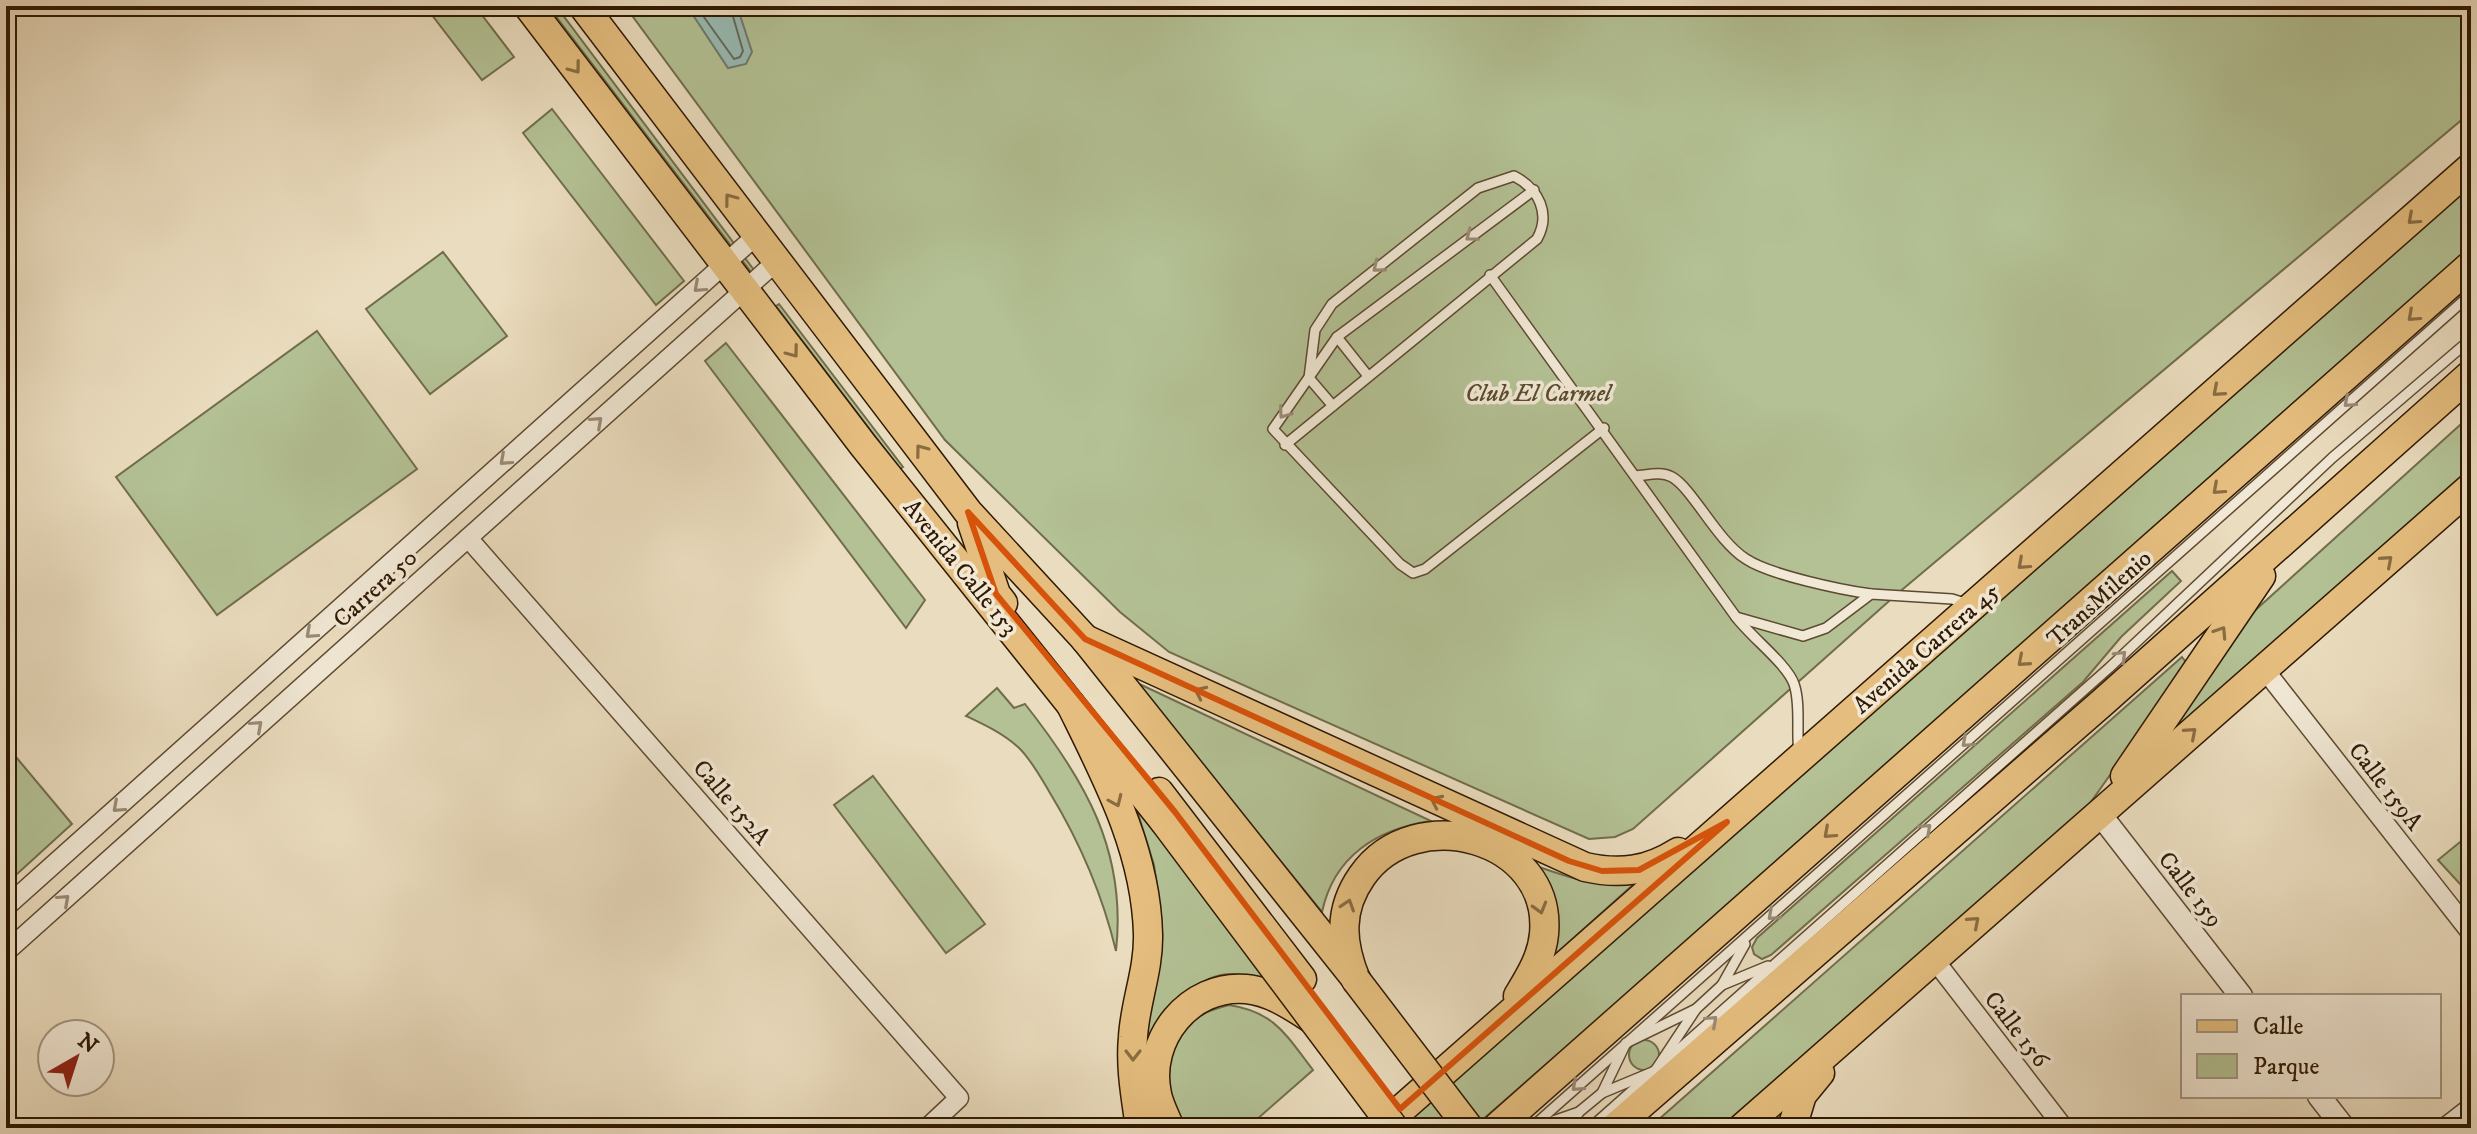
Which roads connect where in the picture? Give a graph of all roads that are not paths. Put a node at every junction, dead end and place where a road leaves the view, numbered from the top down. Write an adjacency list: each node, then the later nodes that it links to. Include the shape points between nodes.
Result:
1 (528, 6): 7 (main road, Avenida Calle 153, one-way to 7)
2 (583, 6): 5 (main road, Avenida Calle 153, one-way to 2)
3 (2471, 167): 26 (main road, Avenida Carrera 45, one-way to 26)
4 (1534, 190): 9 (lane, via 1544,227 1537,239); 12 (lane, one-way to 12); 16 (lane, one-way to 16, via 1514,176 1478,188 1332,304 1315,330)
5 (757, 235): 6 (main road, Avenida Calle 153); 7 (street, Carrera 50)
6 (777, 261): 10 (street, Carrera 50); 22 (main road, Avenida Calle 153, one-way to 6)
7 (725, 263): 10 (main road, Avenida Calle 153); 35 (street, Carrera 50, one-way to 35)
8 (2471, 265): 63 (main road, one-way to 63)
9 (1490, 275): 15 (lane); 18 (lane)
10 (745, 290): 24 (street, Carrera 50, one-way to 10); 30 (main road, Avenida Calle 153, one-way to 30)
11 (2471, 294): 36 (lane, TransMilenio, one-way to 36)
12 (1337, 337): 15 (lane); 16 (lane)
13 (2471, 339): 40 (lane, TransMilenio, one-way to 13, via 2109,668 2332,458)
14 (2471, 374): 23 (main road)
15 (1368, 376): 17 (lane)
16 (1309, 378): 17 (lane); 19 (lane, one-way to 19, via 1273,429)
17 (1333, 406): 19 (lane)
18 (1604, 428): 19 (lane, via 1457,545 1413,573); 20 (lane)
19 (1285, 445)
20 (1636, 476): 25 (lane, via 1674,478 1724,541 1748,561); 27 (lane)
21 (2471, 487): 29 (main road, one-way to 21)
22 (968, 512): 28 (main road, Avenida Calle 153); 33 (main road, Avenida Calle 153, via 996,594)
23 (2292, 533): 32 (main road, one-way to 23); 67 (main road)
24 (468, 538): 38 (street, Carrera 50, one-way to 24); 56 (street, Calle 152A, via 959,1098)
25 (1871, 594): 26 (lane, via 1952,599); 27 (lane, via 1826,628 1803,636)
26 (1976, 606): 31 (main road, Avenida Carrera 45)
27 (1736, 617): 31 (lane, via 1795,685)
28 (1085, 639): 34 (main road, one-way to 28, via 1639,870 1585,867); 41 (main road, Avenida Calle 153)
29 (2264, 669): 32 (main road, one-way to 29); 37 (street, Calle 159A)
30 (1071, 705): 33 (main road, Avenida Calle 153); 57 (main road, one-way to 57, via 1125,820 1142,878 1148,938 1132,1062)
31 (1799, 758): 34 (main road, Avenida Carrera 45)
32 (2099, 813): 39 (main road, one-way to 32); 43 (street, Calle 159)
33 (1169, 816): 45 (main road, Avenida Calle 153, bridge); 61 (main road, Avenida Calle 153)
34 (1727, 822): 46 (main road, Avenida Carrera 45)
35 (6, 907)
36 (1754, 932): 42 (lane, TransMilenio); 48 (lane, TransMilenio)
37 (2471, 933)
38 (6, 952)
39 (1933, 958): 47 (main road); 70 (street, Calle 156)
40 (1779, 960): 42 (lane, TransMilenio); 49 (lane, TransMilenio, one-way to 40)
41 (1356, 980): 46 (main road, one-way to 46, via 1343,941 1345,913 1356,885 1383,854 1421,836 1473,838 1517,865 1539,901 1544,921 1534,970); 62 (main road, Avenida Calle 153, bridge)
42 (1722, 985): 44 (lane, TransMilenio)
43 (2239, 994)
44 (1696, 1009): 48 (lane, TransMilenio); 49 (lane, TransMilenio)
45 (1312, 1019): 58 (main road, via 1269,994 1247,989 1224,989 1186,1006 1157,1060 1157,1094); 60 (main road, Avenida Calle 153, bridge)
46 (1498, 1021): 59 (main road, Avenida Carrera 45)
47 (1852, 1029): 68 (main road); 69 (main road, via 1802,1095)
48 (1626, 1043): 50 (lane, TransMilenio); 64 (lane, TransMilenio, one-way to 64)
49 (1655, 1071): 50 (lane, TransMilenio); 66 (lane, TransMilenio)
50 (1602, 1093): 53 (lane, TransMilenio)
51 (2321, 1098): 71 (street)
52 (2471, 1107): 72 (street)
53 (1579, 1112): 64 (lane, TransMilenio); 65 (lane, TransMilenio)
54 (6, 1123): 55 (street)
55 (11, 1128)
56 (927, 1128)
57 (1140, 1128)
58 (1170, 1128)
59 (1380, 1128)
60 (1394, 1128)
61 (1415, 1128)
62 (1469, 1128)
63 (1496, 1128)
64 (1532, 1128)
65 (1569, 1128)
66 (1590, 1128)
67 (1614, 1128)
68 (1742, 1128)
69 (1792, 1128)
70 (2064, 1128)
71 (2344, 1128)
72 (2444, 1128)

